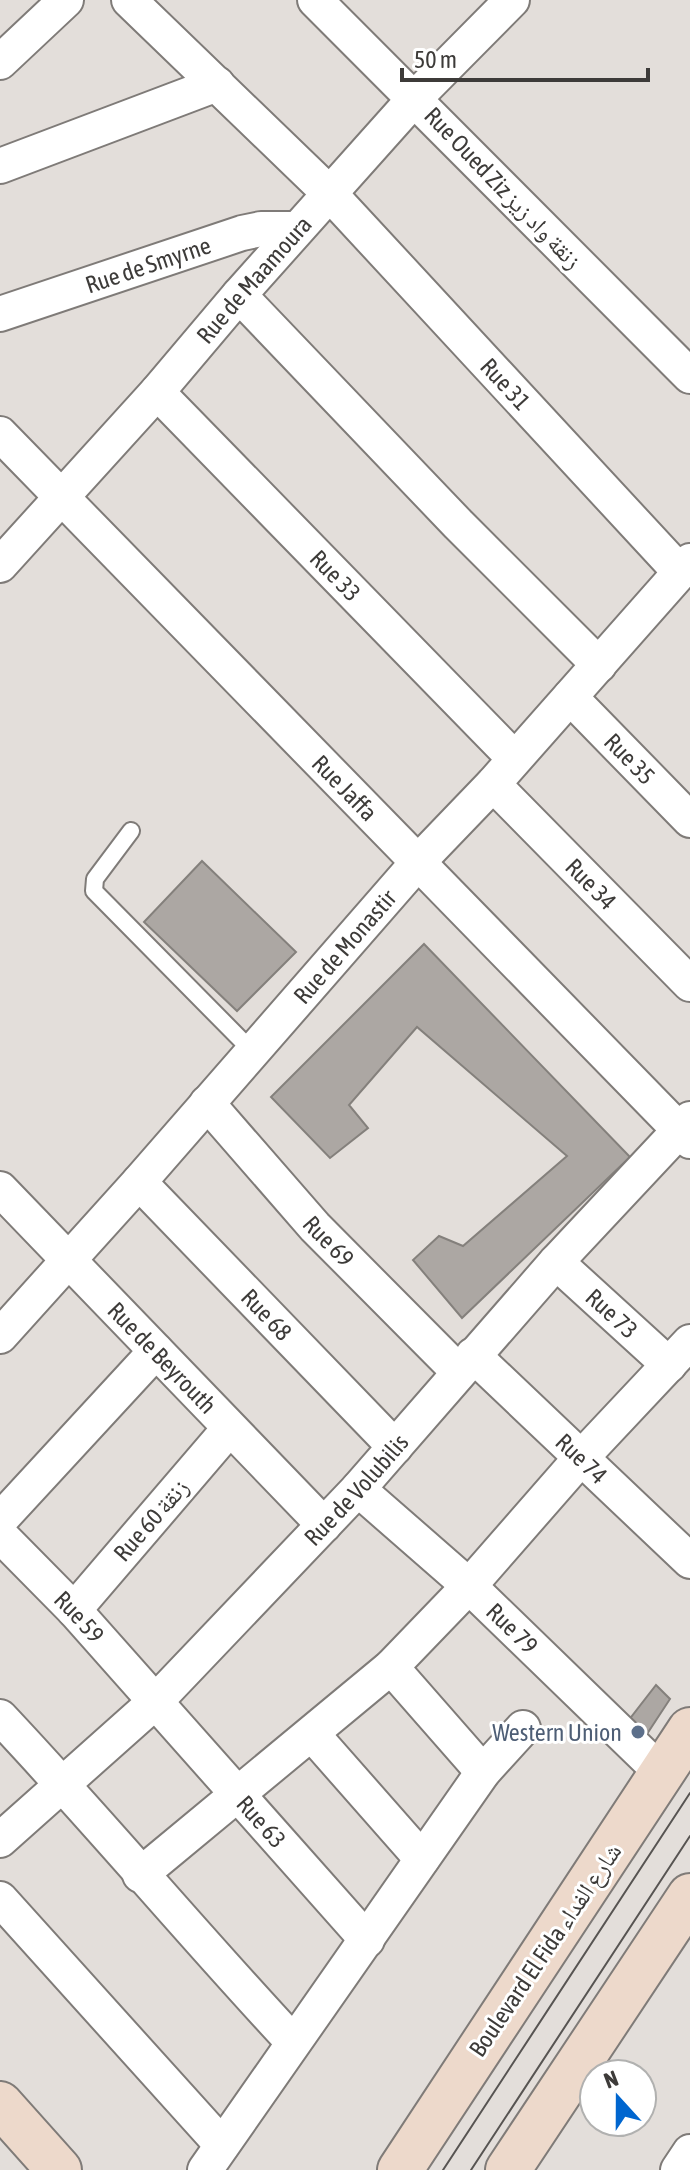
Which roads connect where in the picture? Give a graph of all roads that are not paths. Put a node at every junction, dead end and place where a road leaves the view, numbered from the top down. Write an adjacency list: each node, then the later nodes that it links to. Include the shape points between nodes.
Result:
1 (66, 0): 5 (street)
2 (129, 0): 6 (street, Rue 31)
3 (315, 0): 7 (street, Rue Oued Ziz زنقة واد زيز)
4 (512, 0): 7 (street, Rue de Maamoura)
5 (3, 55)
6 (217, 84): 8 (street); 9 (street, Rue 31)
7 (415, 98): 9 (street, Rue de Maamoura); 13 (street, Rue Oued Ziz زنقة واد زيز)
8 (0, 166)
9 (330, 194): 10 (street, Rue de Maamoura); 18 (street, Rue 31)
10 (297, 229): 11 (street, Rue de Maamoura); 12 (street, Rue de Smyrne, via 242,233)
11 (239, 295): 14 (street, Rue de Maamoura); 19 (street)
12 (0, 314)
13 (690, 376)
14 (157, 392): 16 (street, Rue de Maamoura); 21 (street, Rue 33)
15 (0, 434): 16 (street, Rue Jaffa)
16 (61, 495): 17 (street, Rue de Maamoura); 25 (street, Rue Jaffa)
17 (0, 565)
18 (685, 567): 19 (street, Rue de Monastir)
19 (599, 665): 20 (street, Rue de Monastir)
20 (570, 697): 21 (street, Rue de Monastir); 23 (street, Rue 35)
21 (514, 758): 22 (street, Rue de Monastir)
22 (493, 784): 25 (street, Rue de Monastir); 26 (street, Rue 34)
23 (690, 820)
24 (131, 831): 27 (lane, via 95,879 94,891)
25 (419, 861): 27 (street, Rue de Monastir); 29 (street, Rue Jaffa)
26 (690, 984)
27 (253, 1052): 28 (street, Rue de Monastir)
28 (207, 1103): 30 (street, Rue de Monastir); 37 (street, Rue 69, via 315,1227)
29 (686, 1130): 33 (street, Rue de Volubilis)
30 (139, 1182): 32 (street, Rue de Monastir); 39 (street, Rue 68)
31 (0, 1189): 32 (street, Rue de Beyrouth)
32 (69, 1260): 34 (street, Rue de Monastir); 35 (street, Rue de Beyrouth)
33 (556, 1262): 36 (street, Rue 73); 37 (street, Rue de Volubilis)
34 (0, 1336)
35 (156, 1351): 38 (street, Rue de Beyrouth); 42 (street)
36 (680, 1353): 40 (street)
37 (466, 1363): 39 (street, Rue de Volubilis); 40 (street, Rue 74)
38 (229, 1429): 43 (street, Rue de Beyrouth); 47 (street, Rue 60 زنقة)
39 (395, 1447): 41 (street, Rue de Volubilis)
40 (580, 1459): 45 (street, Rue 74); 46 (street)
41 (358, 1489): 43 (street, Rue de Volubilis); 46 (street, Rue 79)
42 (0, 1520)
43 (324, 1525): 49 (street, Rue de Volubilis)
44 (0, 1535): 47 (street, Rue 59)
45 (690, 1561)
46 (469, 1586): 48 (street); 55 (street, Rue 79)
47 (74, 1610): 49 (street, Rue 59)
48 (391, 1667): 53 (street); 54 (street)
49 (156, 1701): 56 (street, Rue de Volubilis); 57 (street, Rue 63)
50 (0, 1717): 56 (street)
51 (523, 1728): 54 (street)
52 (690, 1730): 55 (main road, Boulevard El Fida شارع الفداء)
53 (312, 1734): 57 (street); 59 (street)
54 (483, 1772): 59 (street)
55 (663, 1774): 69 (main road, Boulevard El Fida شارع الفداء)
56 (63, 1784): 58 (street, Rue de Volubilis); 60 (street)
57 (238, 1795): 60 (street); 63 (street, Rue 63)
58 (0, 1840)
59 (422, 1859): 63 (street)
60 (140, 1875): 64 (street)
61 (690, 1896): 70 (main road)
62 (0, 1899): 67 (street)
63 (367, 1940): 64 (street)
64 (293, 2042): 67 (street)
65 (0, 2104): 68 (main road)
66 (690, 2152): 71 (street)
67 (213, 2158)
68 (59, 2170)
69 (400, 2170)
70 (508, 2170)
71 (678, 2170)

